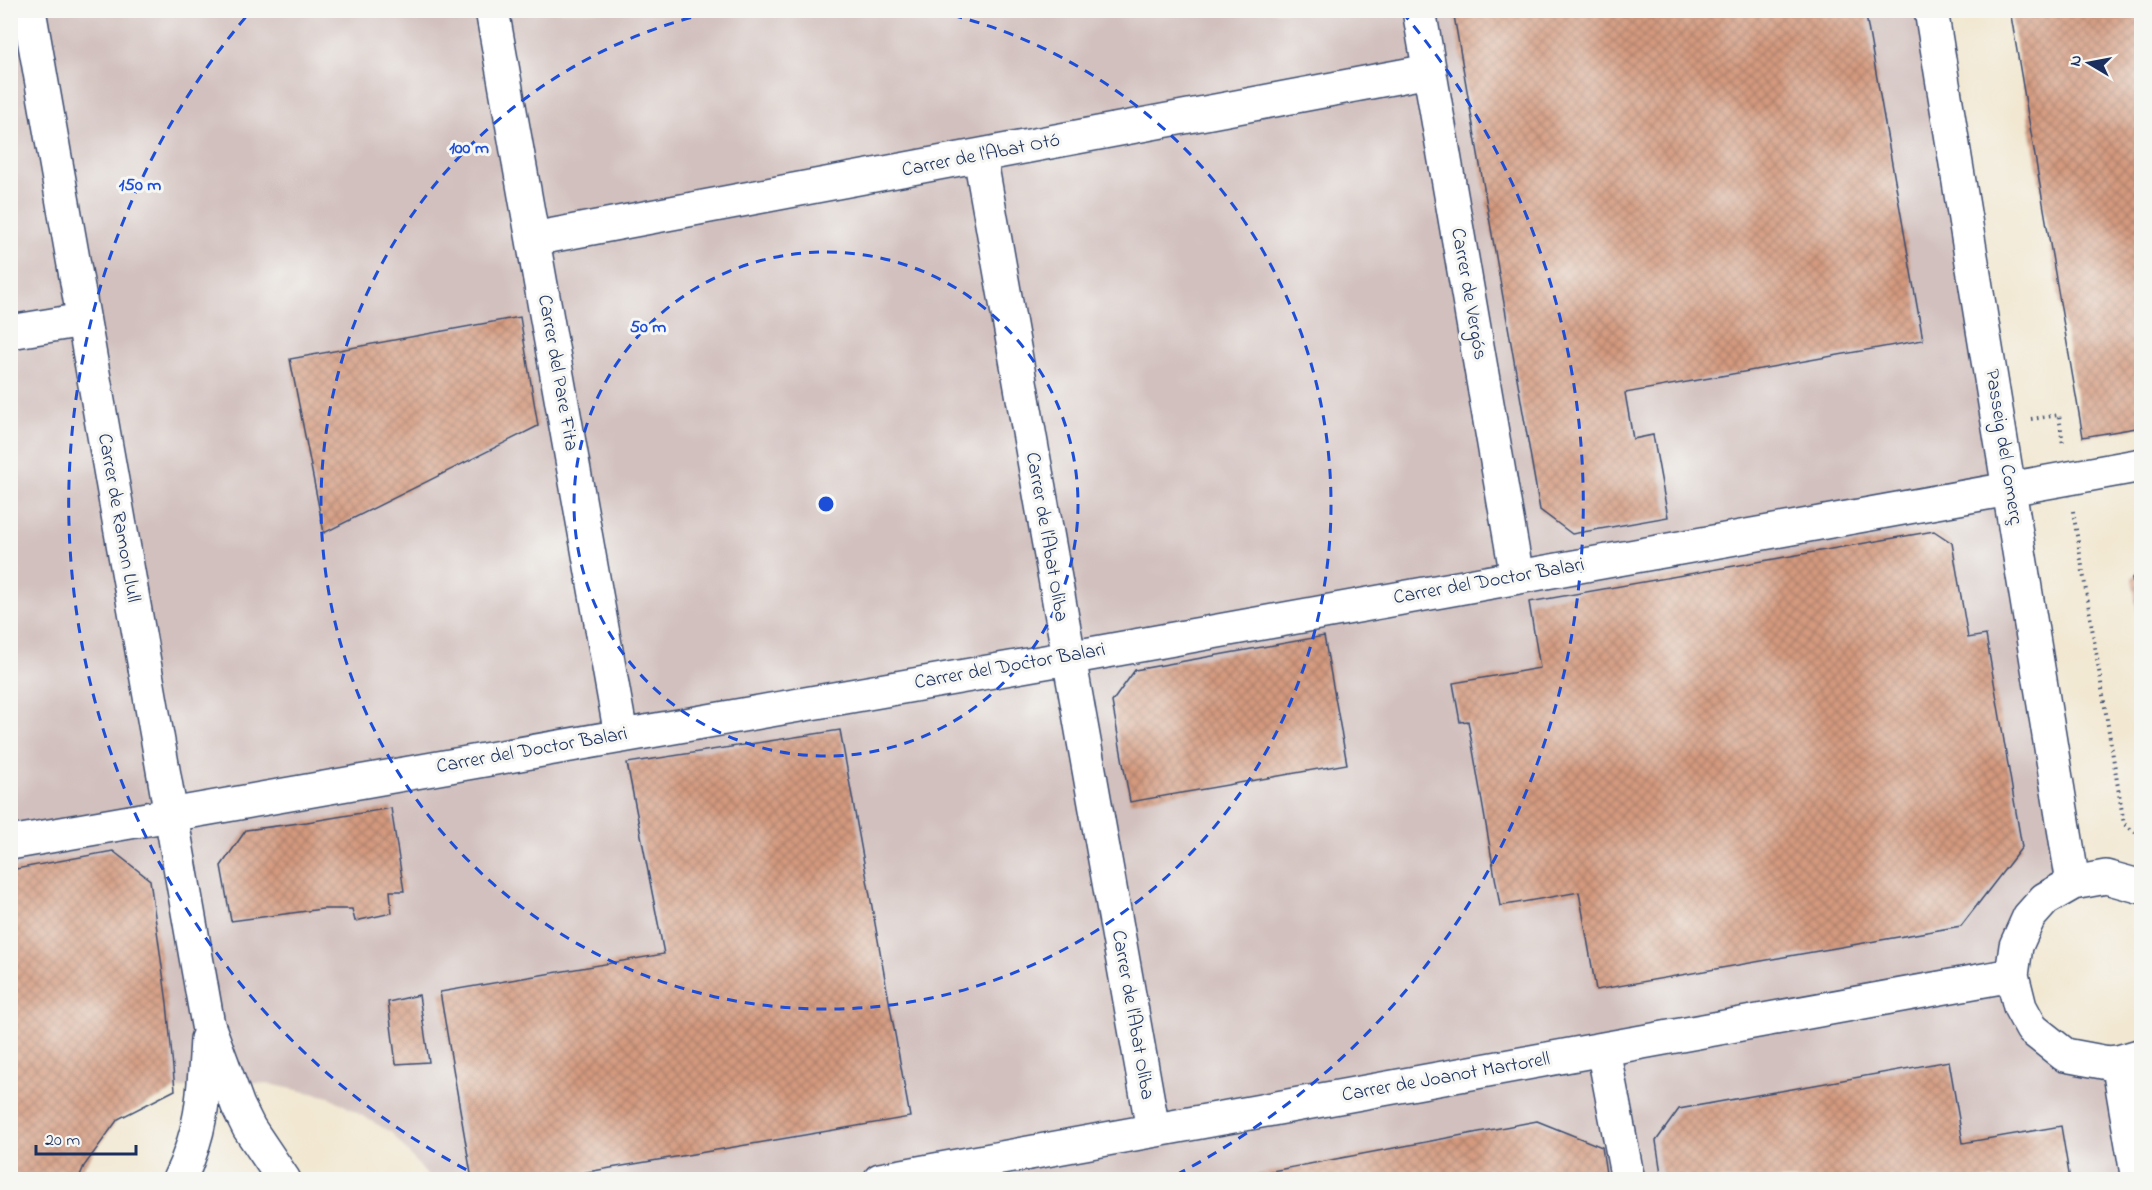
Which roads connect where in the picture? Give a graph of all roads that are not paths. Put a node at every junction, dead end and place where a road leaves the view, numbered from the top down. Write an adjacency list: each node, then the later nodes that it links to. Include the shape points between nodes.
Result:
1 (29, 10): 8 (street, Carrer de Ramon Llull)
2 (492, 10): 7 (street, Carrer del Pare Fita)
3 (1419, 10): 5 (street, Carrer de Vergós)
4 (1931, 10): 11 (street, Passeig del Comerç)
5 (1429, 71): 6 (street, Carrer de l'Abat Otó); 12 (street, Carrer de Vergós)
6 (980, 156): 7 (street, Carrer de l'Abat Otó); 13 (street, Carrer de l'Abat Oliba)
7 (533, 239): 14 (street, Carrer del Pare Fita)
8 (83, 320): 9 (street); 15 (street, Carrer de Ramon Llull)
9 (10, 332)
10 (2142, 465): 11 (street, Carrer del Doctor Balari)
11 (2010, 488): 12 (street, Carrer del Doctor Balari); 17 (street, Passeig del Comerç)
12 (1517, 577): 13 (street, Carrer del Doctor Balari)
13 (1068, 658): 14 (street, Carrer del Doctor Balari); 23 (street, Carrer de l'Abat Oliba)
14 (621, 735): 15 (street, Carrer del Doctor Balari)
15 (171, 813): 16 (street, Carrer del Doctor Balari); 20 (street, Carrer de Ramon Llull)
16 (10, 843)
17 (2073, 883): 18 (street, via 2106,878); 19 (street, via 2045,899 2029,916 2016,946)
18 (2142, 887)
19 (2012, 975): 21 (street, Carrer de Joanot Martorell); 22 (street, via 2020,1007 2032,1029 2065,1054 2108,1063)
20 (208, 1025): 24 (street, via 198,1131); 25 (street, via 242,1114)
21 (1604, 1049): 23 (street, Carrer de Joanot Martorell); 27 (street)
22 (2130, 1059): 28 (street)
23 (1153, 1130): 26 (street, Carrer de Joanot Martorell)
24 (179, 1179)
25 (284, 1179)
26 (880, 1179)
27 (1628, 1179)
28 (2138, 1179)

